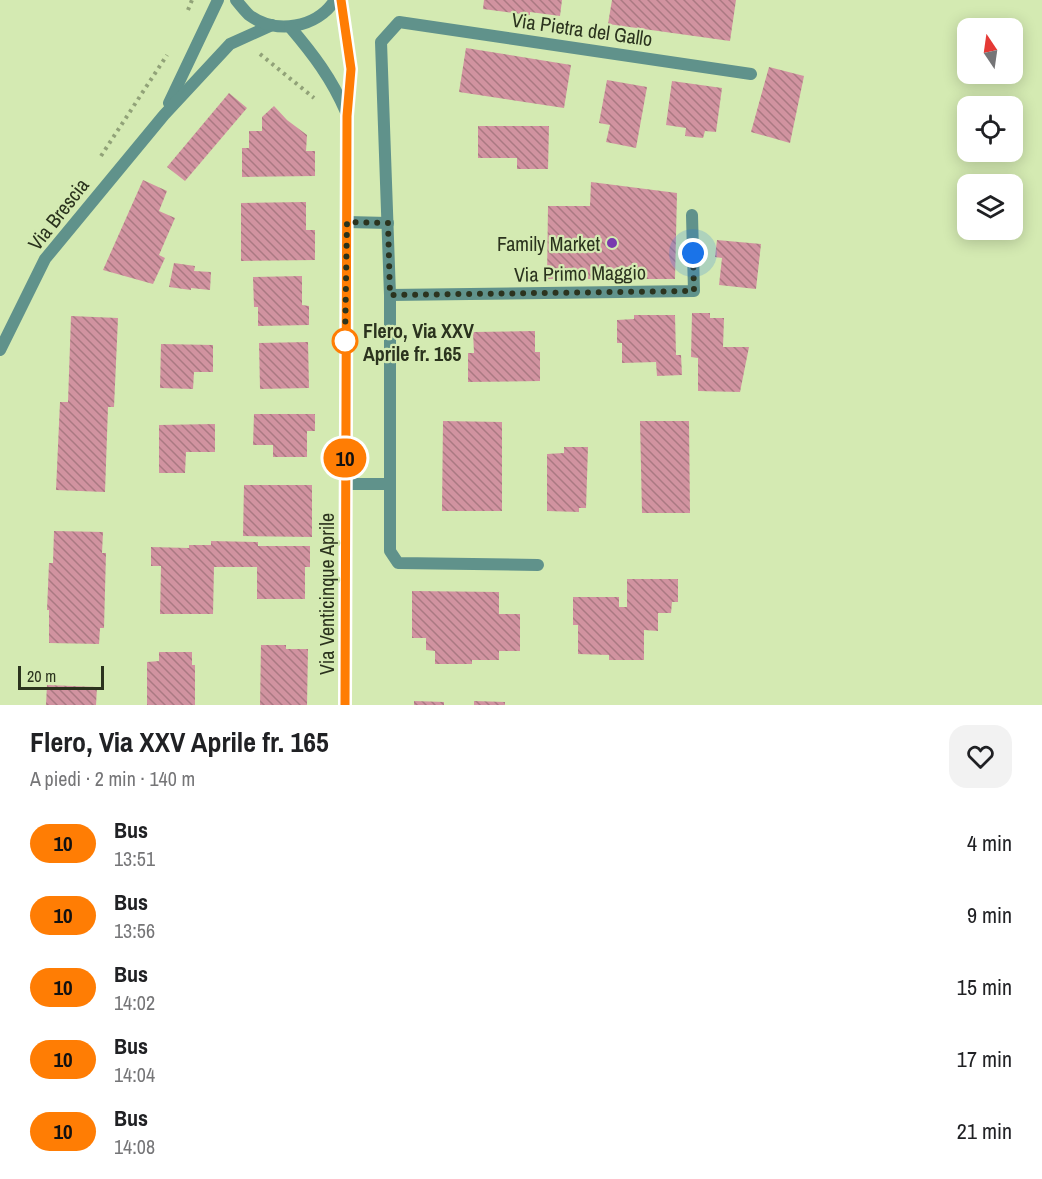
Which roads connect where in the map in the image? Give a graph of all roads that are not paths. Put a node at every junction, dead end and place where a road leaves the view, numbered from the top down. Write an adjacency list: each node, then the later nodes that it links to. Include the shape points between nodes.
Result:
1 (218, 0): 8 (street, Via Brescia)
2 (236, 0): 5 (street, via 249,15)
3 (335, 0): 6 (street, via 317,19)
4 (341, 0): 9 (street, Via Venticinque Aprile, via 351,69)
5 (272, 25): 6 (street); 8 (street, Via Brescia, via 230,44)
6 (290, 27): 9 (street, Via Venticinque Aprile, via 320,63)
7 (751, 74): 12 (street, Via Pietra del Gallo, via 399,22 381,42)
8 (164, 115): 14 (street, Via Brescia, via 45,259)
9 (347, 116): 11 (street, Via Venticinque Aprile)
10 (692, 215): 13 (street, Via Primo Maggio, via 694,291)
11 (347, 222): 12 (street); 15 (street, Via Venticinque Aprile)
12 (388, 223): 13 (street)
13 (390, 295): 16 (street)
14 (0, 350)
15 (345, 484): 16 (street); 18 (street, Via Venticinque Aprile)
16 (389, 484): 17 (street, via 390,552 398,563)
17 (538, 566)
18 (345, 705)

